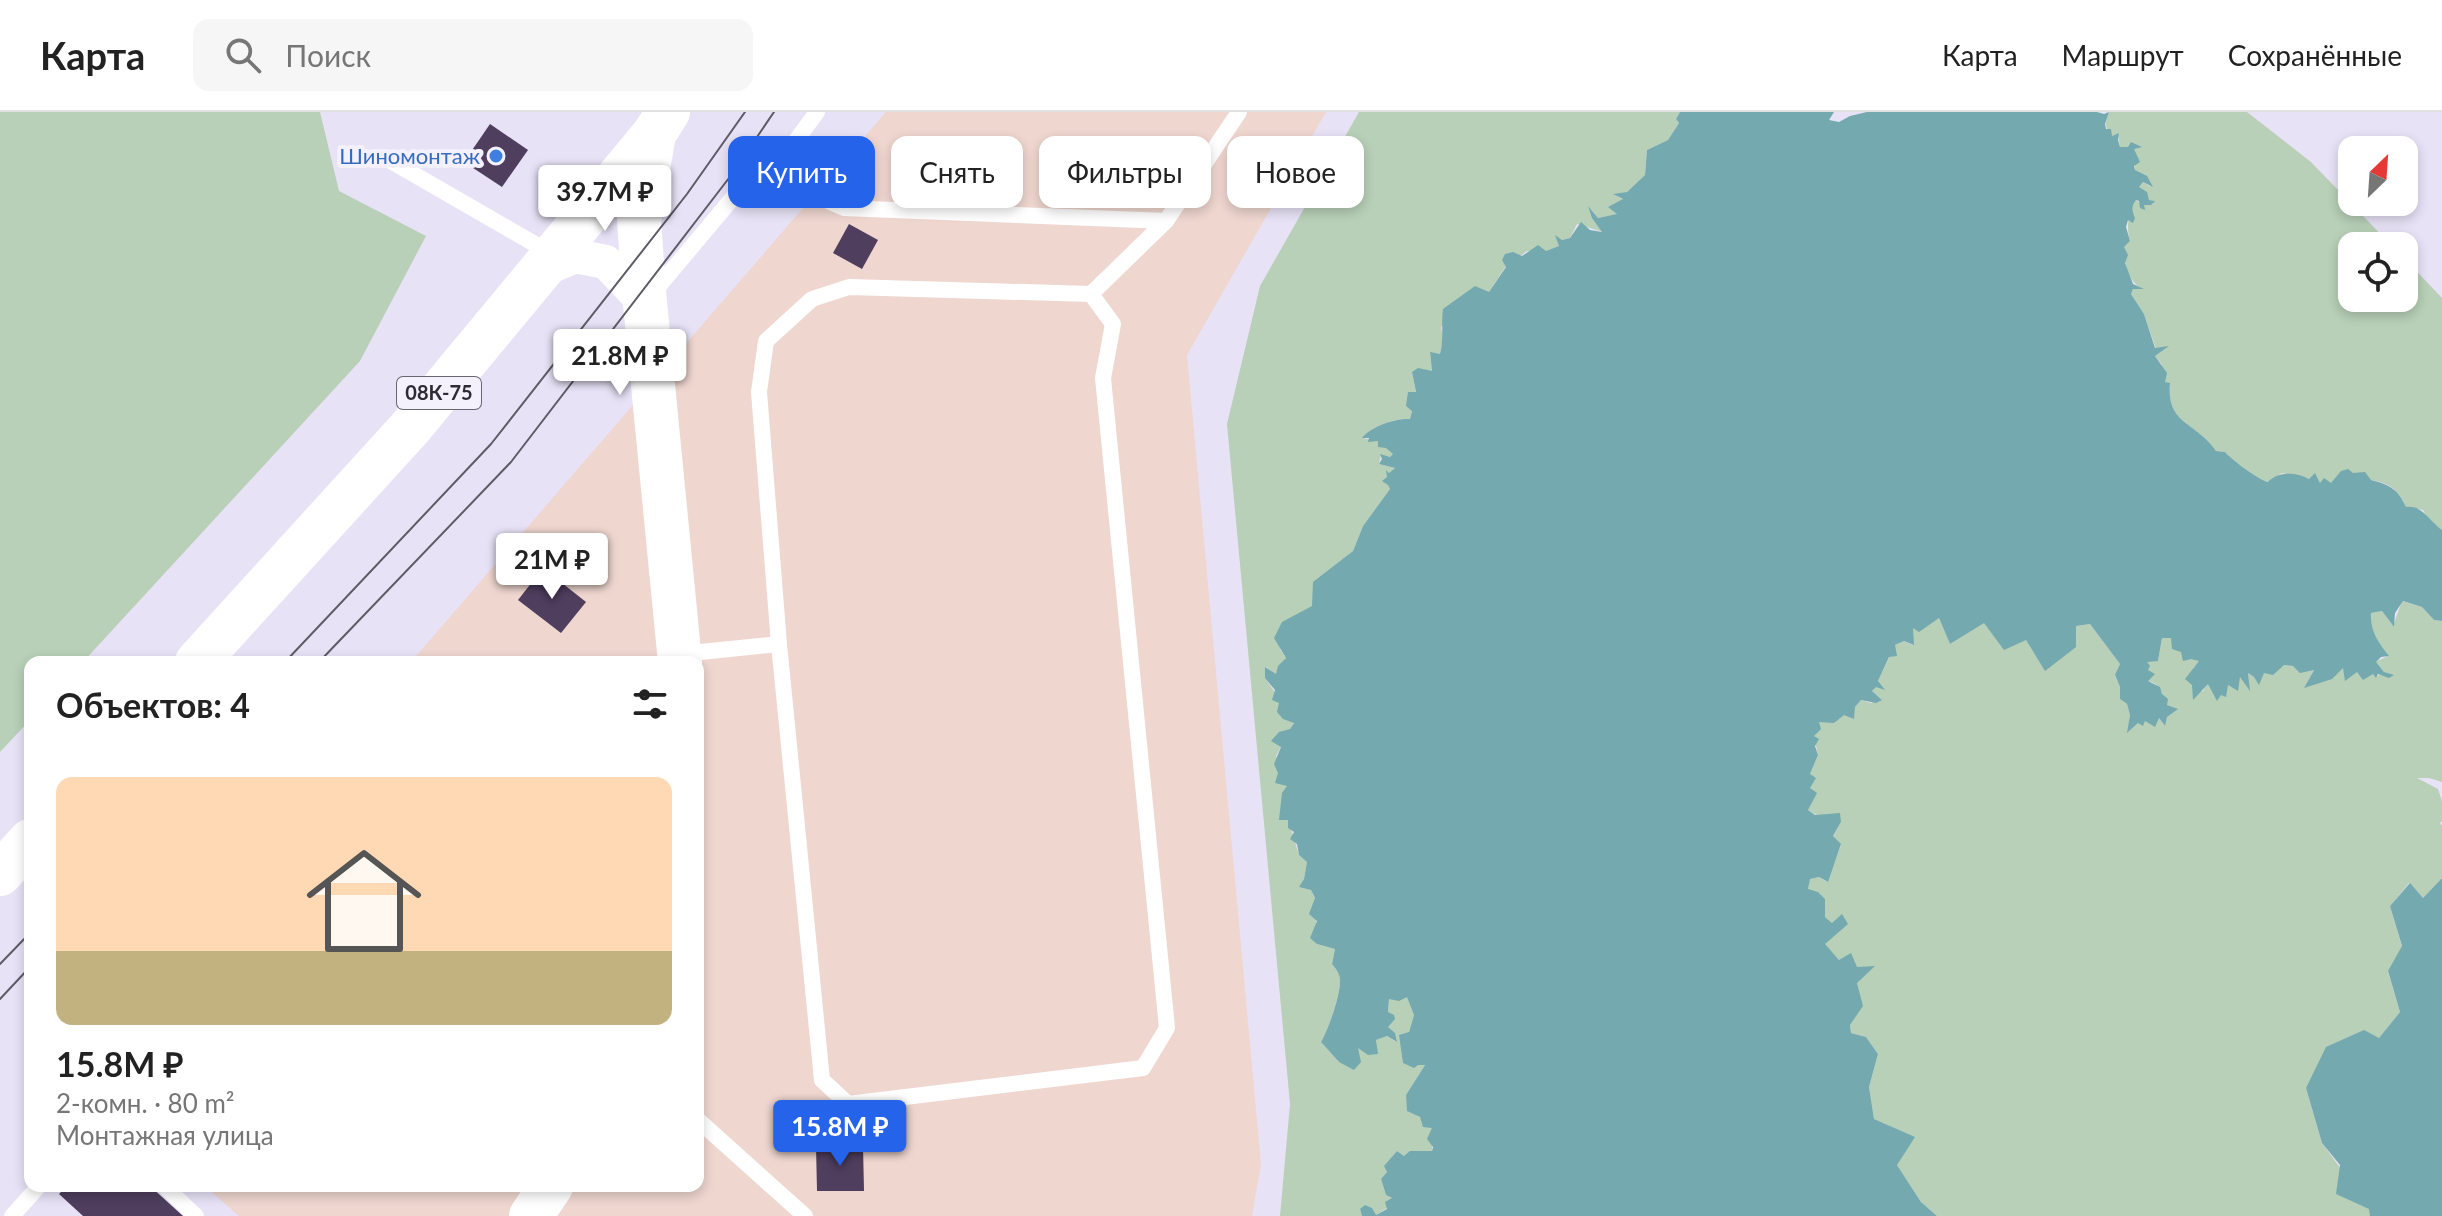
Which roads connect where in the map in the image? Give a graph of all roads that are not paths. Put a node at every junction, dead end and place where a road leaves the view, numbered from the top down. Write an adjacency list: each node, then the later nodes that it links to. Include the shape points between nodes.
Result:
1 (817, 112): 4 (lane)
2 (1239, 112): 8 (lane)
3 (661, 123): 9 (main road, 08К-75); 11 (main road, via 639,221)
4 (799, 136)
5 (384, 157): 9 (lane)
6 (728, 204): 11 (lane)
7 (844, 208): 8 (lane)
8 (1166, 221): 10 (lane)
9 (547, 263): 11 (street, via 575,256 606,262); 13 (main road, 08К-75, via 410,428)
10 (1091, 294): 12 (lane, via 849,287 812,299 766,341 759,392); 12 (lane, via 1113,324 1103,378 1167,1028 1143,1068 848,1104 822,1080)
11 (645, 303): 14 (main road)
12 (779, 644): 15 (lane)
13 (202, 656)
14 (680, 656)
15 (694, 656)
16 (24, 848): 17 (main road)
17 (0, 874)
18 (704, 1125): 25 (lane)
19 (34, 1192): 22 (lane)
20 (170, 1192): 23 (lane)
21 (547, 1192): 24 (main road)
22 (12, 1216)
23 (196, 1216)
24 (531, 1216)
25 (805, 1216)

